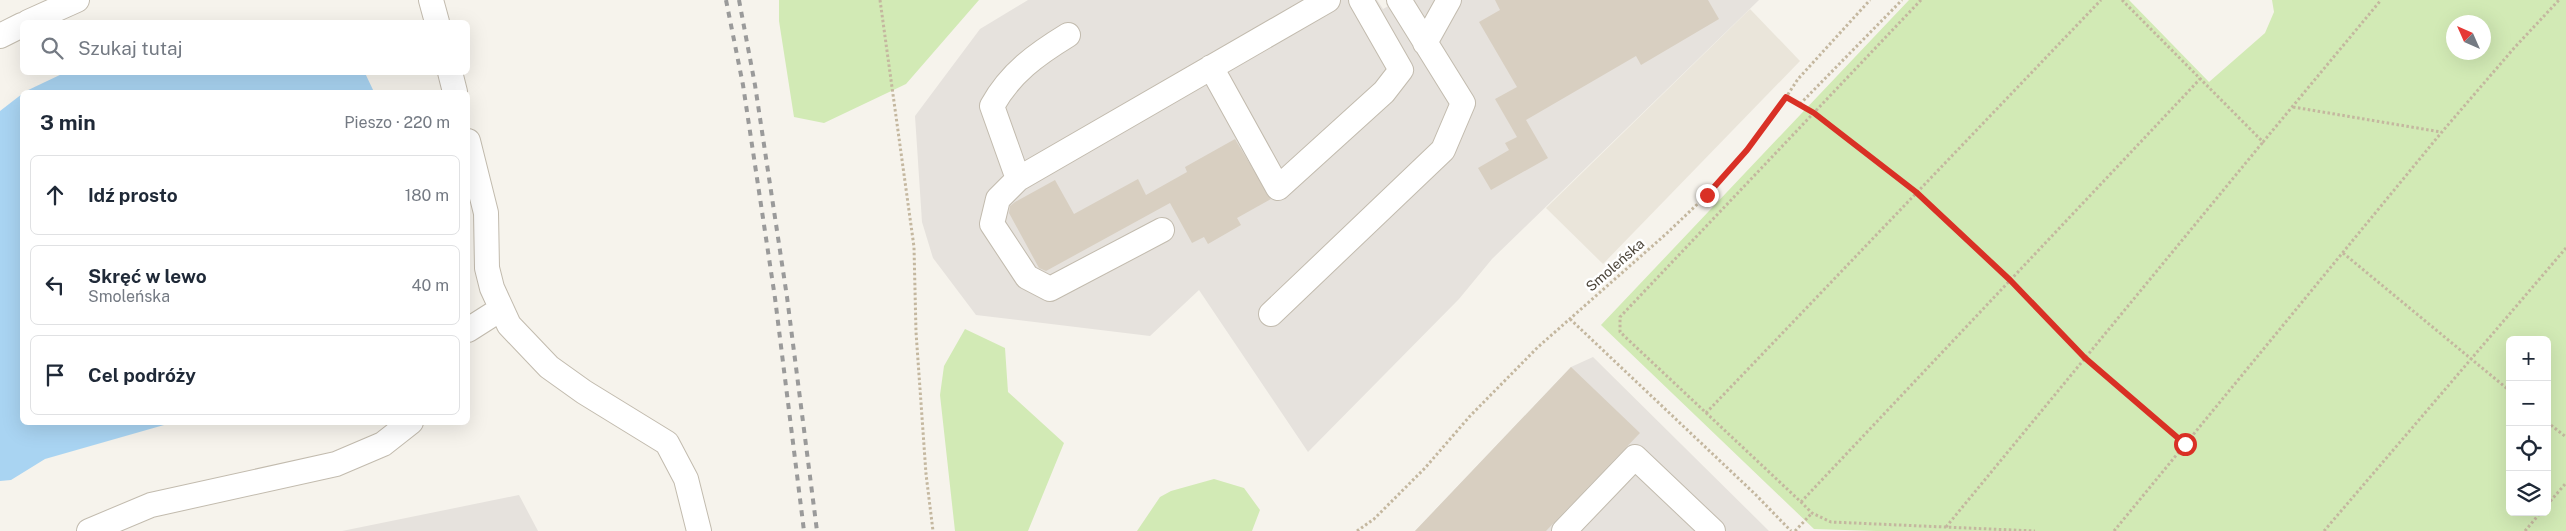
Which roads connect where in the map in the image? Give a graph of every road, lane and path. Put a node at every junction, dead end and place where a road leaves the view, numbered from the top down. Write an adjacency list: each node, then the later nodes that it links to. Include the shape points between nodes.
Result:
1 (77, 0): 15 (lane)
2 (432, 0): 16 (lane)
3 (880, 0): 58 (path, via 914,247 926,474)
4 (1328, 0): 21 (lane)
5 (1361, 0): 21 (lane, via 1401,70 1384,92 1278,188)
6 (1399, 0): 20 (lane)
7 (1449, 0): 20 (lane)
8 (1870, 0): 25 (path, Smoleńska, via 1798,79)
9 (1902, 0): 26 (path)
10 (1921, 0): 28 (path)
11 (2101, 0): 33 (path)
12 (2122, 0): 23 (path)
13 (2380, 0): 27 (path)
14 (2559, 0): 29 (path)
15 (32, 20)
16 (437, 20)
17 (20, 26): 19 (lane)
18 (1068, 35): 32 (lane, via 1033,56 1002,86 992,106)
19 (0, 36)
20 (1425, 43): 39 (lane, via 1462,103 1444,150)
21 (1211, 68): 32 (lane)
22 (451, 75): 24 (lane)
23 (2200, 79): 30 (path); 37 (path)
24 (454, 90)
25 (1786, 97): 26 (path); 40 (path, Smoleńska, via 1747,150 1707,195)
26 (1800, 104): 28 (path)
27 (2293, 107): 29 (path); 30 (path)
28 (1814, 113): 33 (path); 45 (path, via 1620,317 1620,332)
29 (2442, 133): 36 (path)
30 (2263, 142): 42 (path)
31 (470, 149): 38 (lane, via 486,213 487,268)
32 (1018, 179): 34 (lane, via 998,199 992,224 1027,277 1050,289)
33 (1916, 192): 37 (path); 45 (path)
34 (1162, 230)
35 (2566, 248): 43 (path)
36 (2342, 253): 43 (path); 49 (path)
37 (2010, 280): 42 (path); 52 (path)
38 (500, 309): 41 (lane); 57 (lane, via 509,325 549,367 667,443 686,479)
39 (1271, 314)
40 (1570, 319): 59 (path, Smoleńska, via 1513,372 1374,519); 62 (path)
41 (470, 329)
42 (2085, 358): 49 (path); 55 (path)
43 (2470, 358): 44 (path); 66 (path)
44 (2506, 388)
45 (1706, 412): 52 (path)
46 (407, 425): 56 (lane, via 383,444 336,464 151,505)
47 (2551, 425): 48 (path)
48 (2566, 437)
49 (2185, 444): 65 (path)
50 (2566, 483): 51 (path)
51 (2551, 500)
52 (1800, 502): 53 (path)
53 (1812, 513): 55 (path, via 1832,522); 63 (path)
54 (2538, 516): 67 (path)
55 (1945, 527): 64 (path)
56 (89, 531)
57 (699, 531)
58 (933, 531)
59 (1357, 531)
60 (1564, 531): 61 (lane, via 1635,457)
61 (1713, 531)
62 (1791, 531)
63 (1796, 531)
64 (2035, 531)
65 (2114, 531)
66 (2324, 531)
67 (2525, 531)

